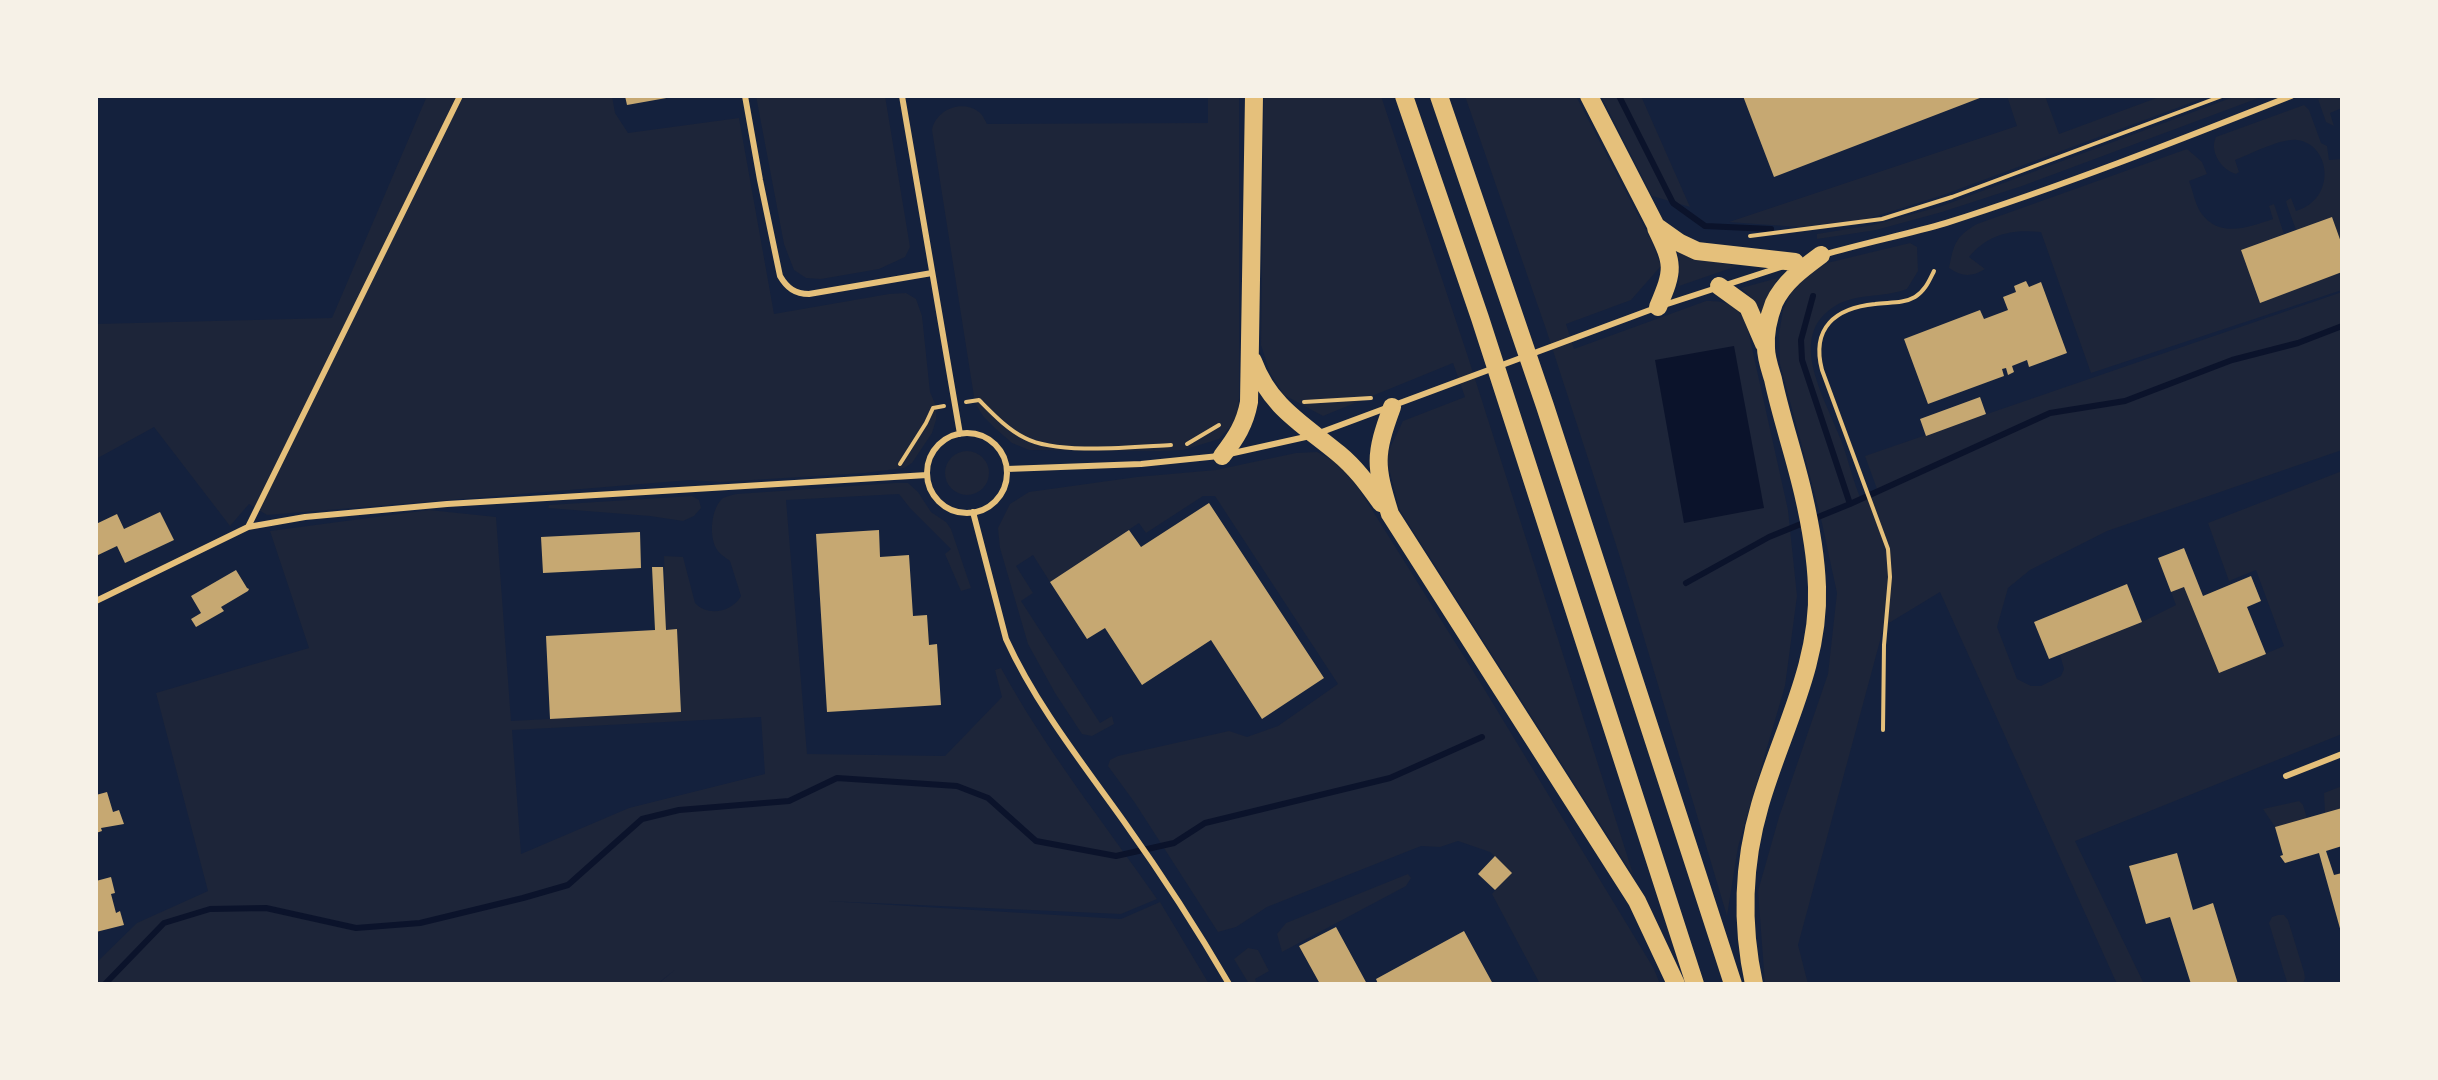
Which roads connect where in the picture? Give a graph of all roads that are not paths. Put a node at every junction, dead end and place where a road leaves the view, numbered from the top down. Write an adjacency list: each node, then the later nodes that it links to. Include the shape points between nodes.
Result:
1 (460, 96): 25 (street)
2 (745, 96): 12 (street, via 780,276 785,284 795,292 809,294)
3 (902, 96): 12 (street)
4 (1254, 96): 16 (highway)
5 (1404, 96): 31 (highway, via 1480,318)
6 (1439, 96): 32 (highway, via 1513,306)
7 (1589, 96): 9 (highway)
8 (2291, 96): 10 (street, via 2148,153 1943,224)
9 (1656, 226): 11 (highway, via 1697,250); 14 (highway, via 1671,266 1670,280)
10 (1821, 255): 11 (street); 15 (highway, via 1792,277 1779,295 1770,316)
11 (1795, 262): 13 (street)
12 (932, 273): 18 (street)
13 (1719, 286): 14 (street); 15 (highway, via 1748,307)
14 (1658, 307): 17 (street)
15 (1766, 348): 33 (highway, via 1803,494 1817,586 1813,642 1796,706 1761,803 1746,880 1745,926)
16 (1249, 351): 19 (highway, via 1266,390); 20 (highway, via 1249,402 1242,427)
17 (1392, 407): 19 (street); 24 (highway, via 1377,467)
18 (960, 434): 21 (street, via 985,437 995,444); 22 (street, via 939,446 931,456)
19 (1314, 435): 20 (street); 24 (highway, via 1358,472)
20 (1222, 456): 21 (street, via 1141,464)
21 (1007, 469): 23 (street, via 1000,496 991,506)
22 (927, 475): 23 (street, via 940,502 951,510); 25 (street, via 437,504 305,517)
23 (973, 512): 29 (street, via 1012,653)
24 (1390, 514): 30 (highway, via 1637,901)
25 (248, 527): 26 (street)
26 (96, 601)
27 (2342, 754): 28 (street)
28 (2286, 776)
29 (1229, 984)
30 (1676, 984)
31 (1695, 984)
32 (1732, 984)
33 (1754, 984)

